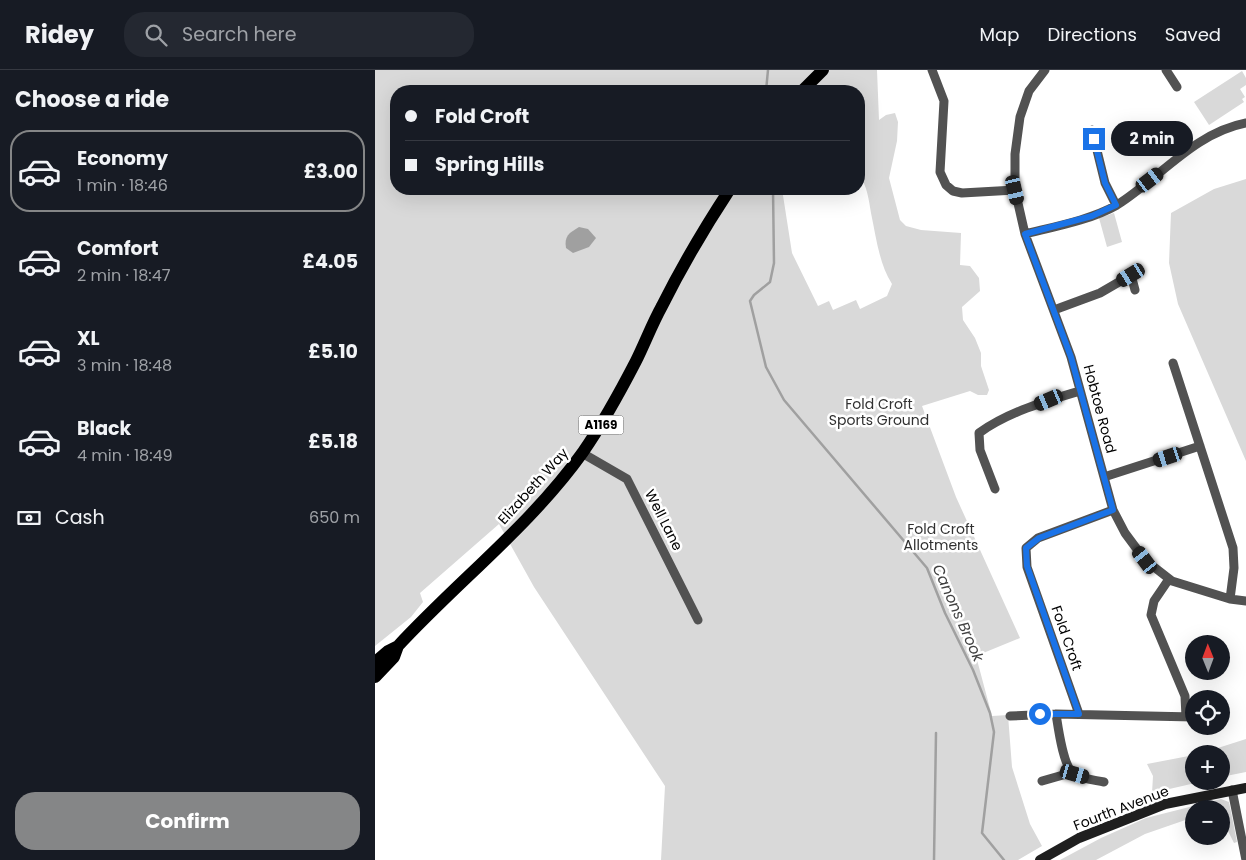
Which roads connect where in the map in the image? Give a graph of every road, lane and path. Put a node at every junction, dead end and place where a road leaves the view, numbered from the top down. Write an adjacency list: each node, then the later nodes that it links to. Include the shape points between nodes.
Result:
1 (823, 70): 5 (main road)
2 (932, 70): 9 (street, via 944,101 940,172 946,185 962,193)
3 (1045, 70): 9 (street, Hobtoe Road, via 1029,91 1020,117)
4 (1166, 70): 6 (street)
5 (808, 85)
6 (1177, 87)
7 (1246, 123): 11 (street, via 1205,139)
8 (1091, 130): 11 (street, via 1105,183)
9 (1015, 190): 12 (street, Hobtoe Road)
10 (726, 195): 18 (main road, Elizabeth Way / A1169, via 661,307 609,413)
11 (1116, 205): 12 (street, via 1092,216)
12 (1025, 234): 14 (street, Hobtoe Road)
13 (1135, 290): 14 (street, via 1131,275 1100,294)
14 (1054, 310): 16 (street, Hobtoe Road)
15 (1173, 363): 17 (street)
16 (1080, 391): 19 (street, Hobtoe Road); 20 (street, via 1040,404 992,424 979,433 980,450)
17 (1200, 446): 19 (street); 23 (street, via 1233,548)
18 (582, 453): 25 (street, Well Lane, via 627,479); 26 (main road, Elizabeth Way / A1169, via 553,490)
19 (1104, 477): 21 (street, Hobtoe Road)
20 (995, 489)
21 (1113, 510): 22 (street, Hobtoe Road, via 1125,534 1145,560); 31 (street, Fold Croft, via 1039,538 1026,548 1027,566)
22 (1169, 579): 23 (street, Hobtoe Road); 29 (street, via 1154,601 1151,615)
23 (1230, 599): 24 (street, Hobtoe Road)
24 (1246, 601)
25 (698, 620)
26 (398, 646): 27 (main road, Elizabeth Way / A1169); 28 (main road, Elizabeth Way / A1169, via 394,657)
27 (375, 662)
28 (375, 677)
29 (1185, 696)
30 (1056, 714): 31 (street); 32 (street); 34 (street)
31 (1079, 714): 33 (street)
32 (1010, 716)
33 (1185, 717)
34 (1070, 770): 35 (street); 36 (street)
35 (1042, 781)
36 (1105, 782)
37 (1246, 788): 38 (street, Fourth Avenue)
38 (1232, 790): 39 (street, Fourth Avenue, via 1165,804 1079,838); 40 (street)
39 (1040, 860)
40 (1246, 860)

